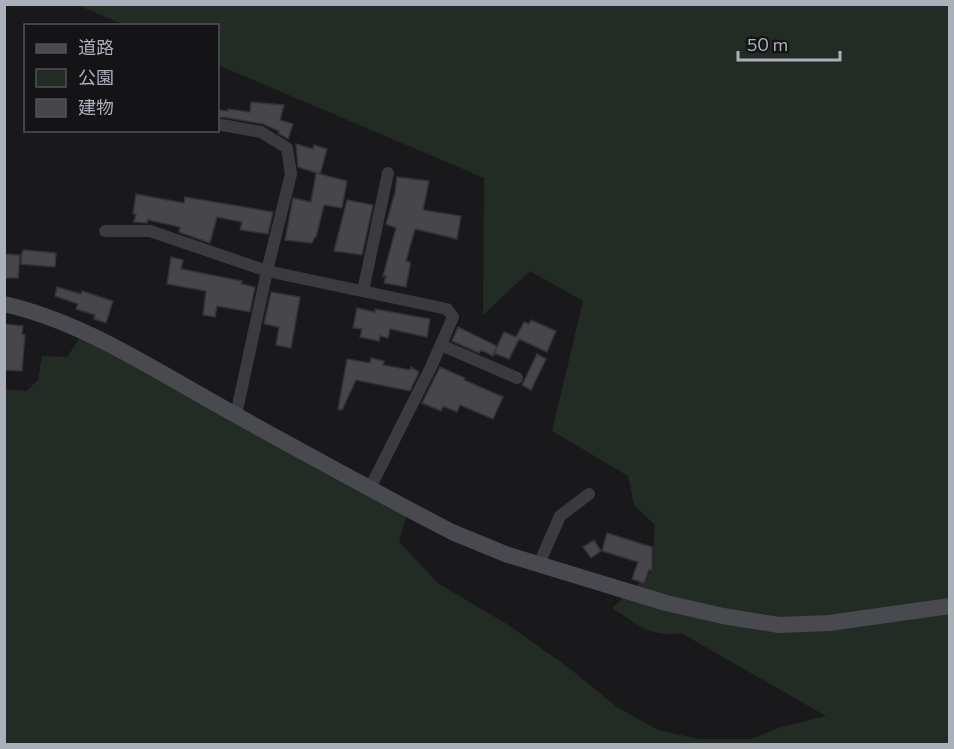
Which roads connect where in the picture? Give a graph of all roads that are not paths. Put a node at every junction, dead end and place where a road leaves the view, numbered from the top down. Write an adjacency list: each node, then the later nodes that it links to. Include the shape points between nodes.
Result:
1 (222, 125): 4 (street, via 261,132 287,148 291,174)
2 (388, 173): 5 (street)
3 (105, 231): 4 (street, via 150,231)
4 (267, 271): 5 (street); 9 (street)
5 (363, 291): 7 (street, via 447,309 453,317)
6 (4, 304): 9 (street, via 65,323)
7 (441, 345): 8 (street); 10 (street)
8 (517, 378)
9 (236, 415): 10 (street)
10 (370, 488): 12 (street, via 452,532)
11 (589, 494): 12 (street, via 560,516)
12 (538, 564): 13 (street, via 666,603 779,625 829,623)
13 (950, 606)

